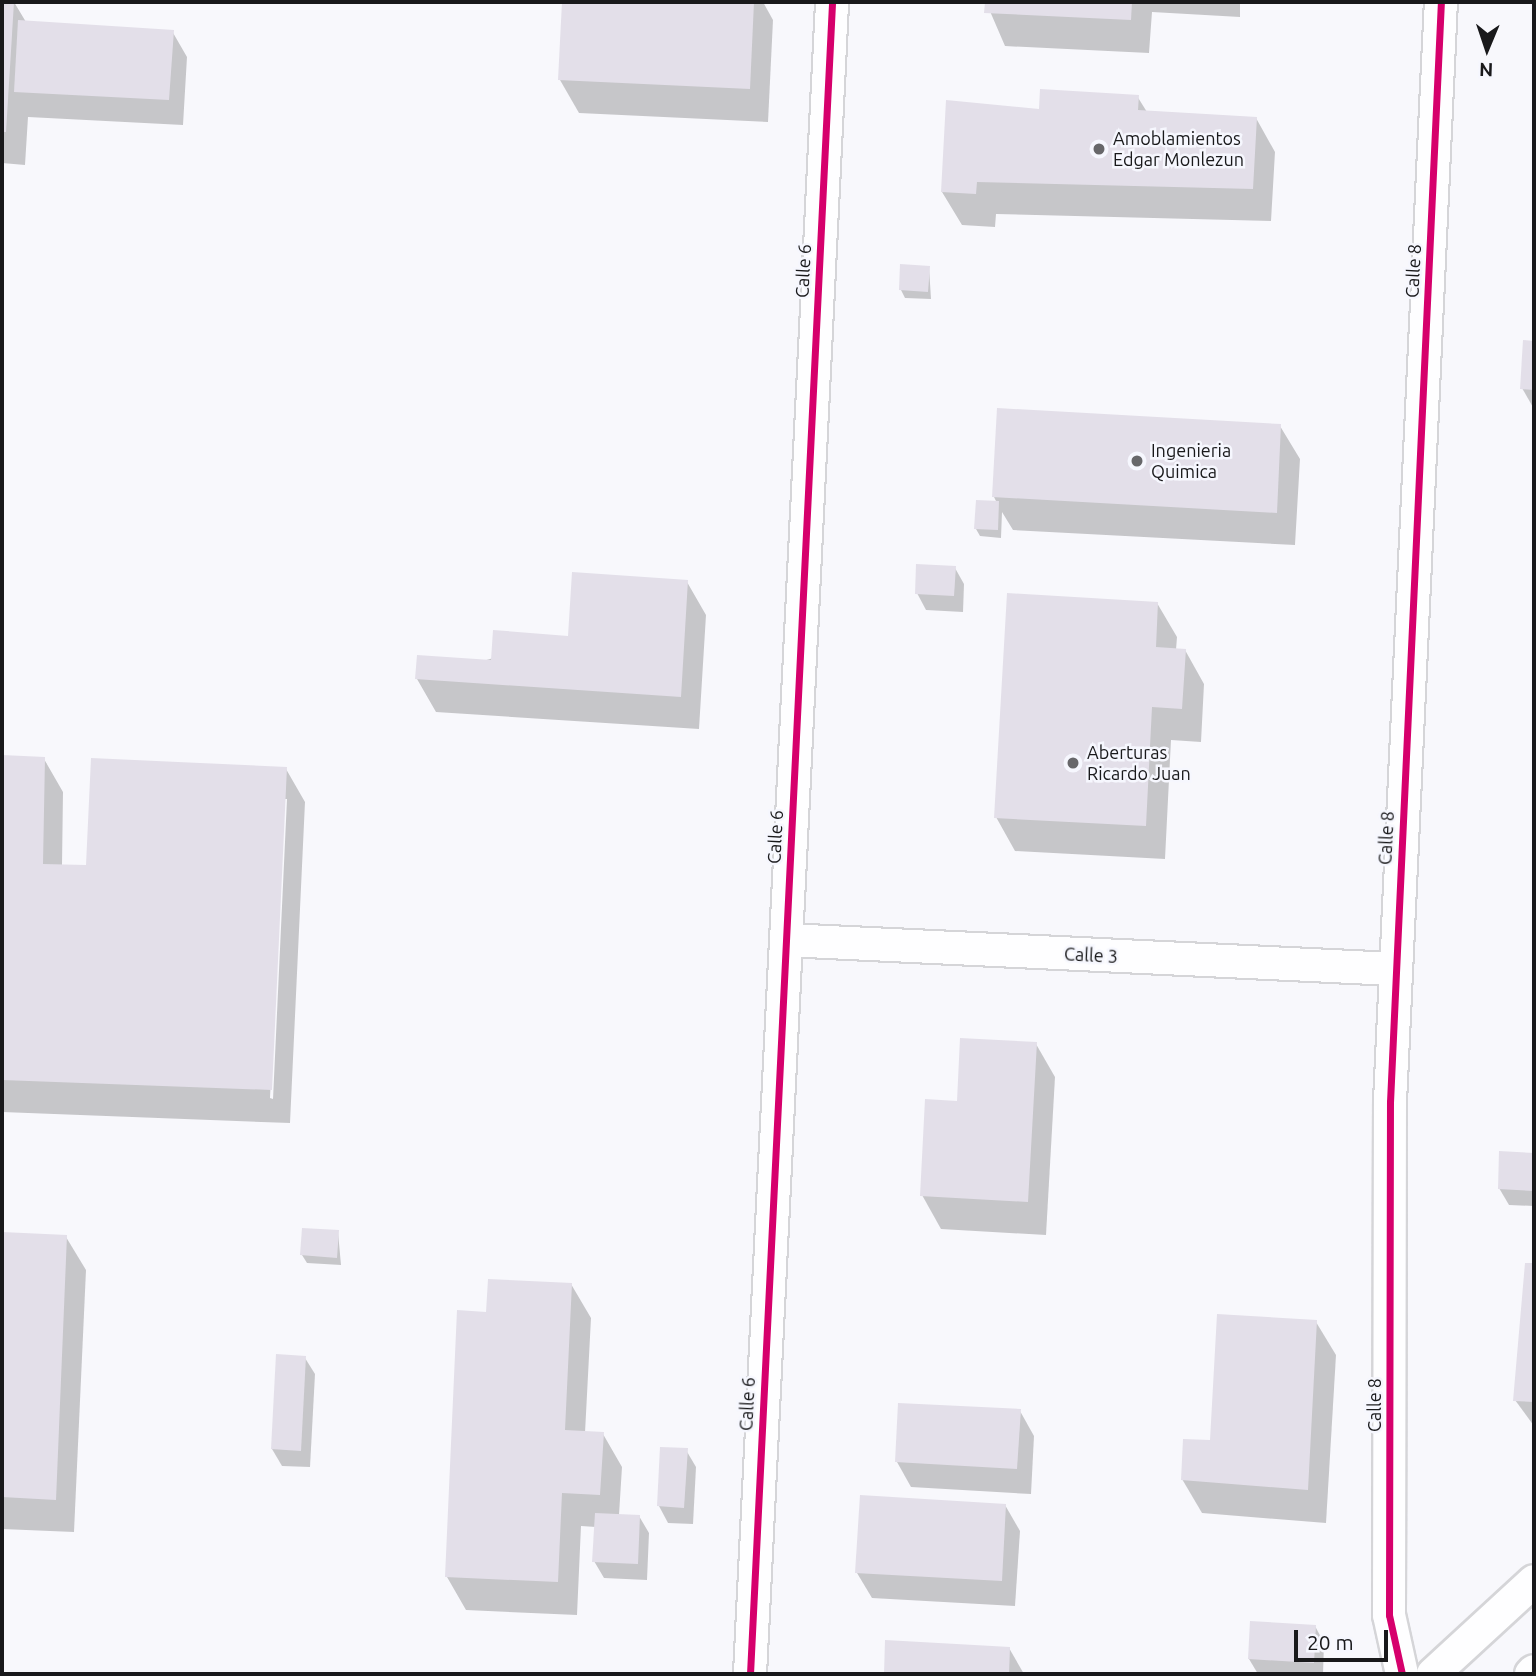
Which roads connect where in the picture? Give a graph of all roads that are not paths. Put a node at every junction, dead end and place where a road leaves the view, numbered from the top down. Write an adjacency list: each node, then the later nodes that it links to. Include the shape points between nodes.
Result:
1 (832, 2): 3 (street, Calle 6)
2 (1441, 2): 4 (street, Calle 8)
3 (786, 940): 4 (street, Calle 3); 6 (street, Calle 6)
4 (1395, 969): 7 (street, Calle 8, via 1389,1615)
5 (1534, 1581): 8 (street)
6 (750, 1674)
7 (1402, 1674)
8 (1433, 1674)

